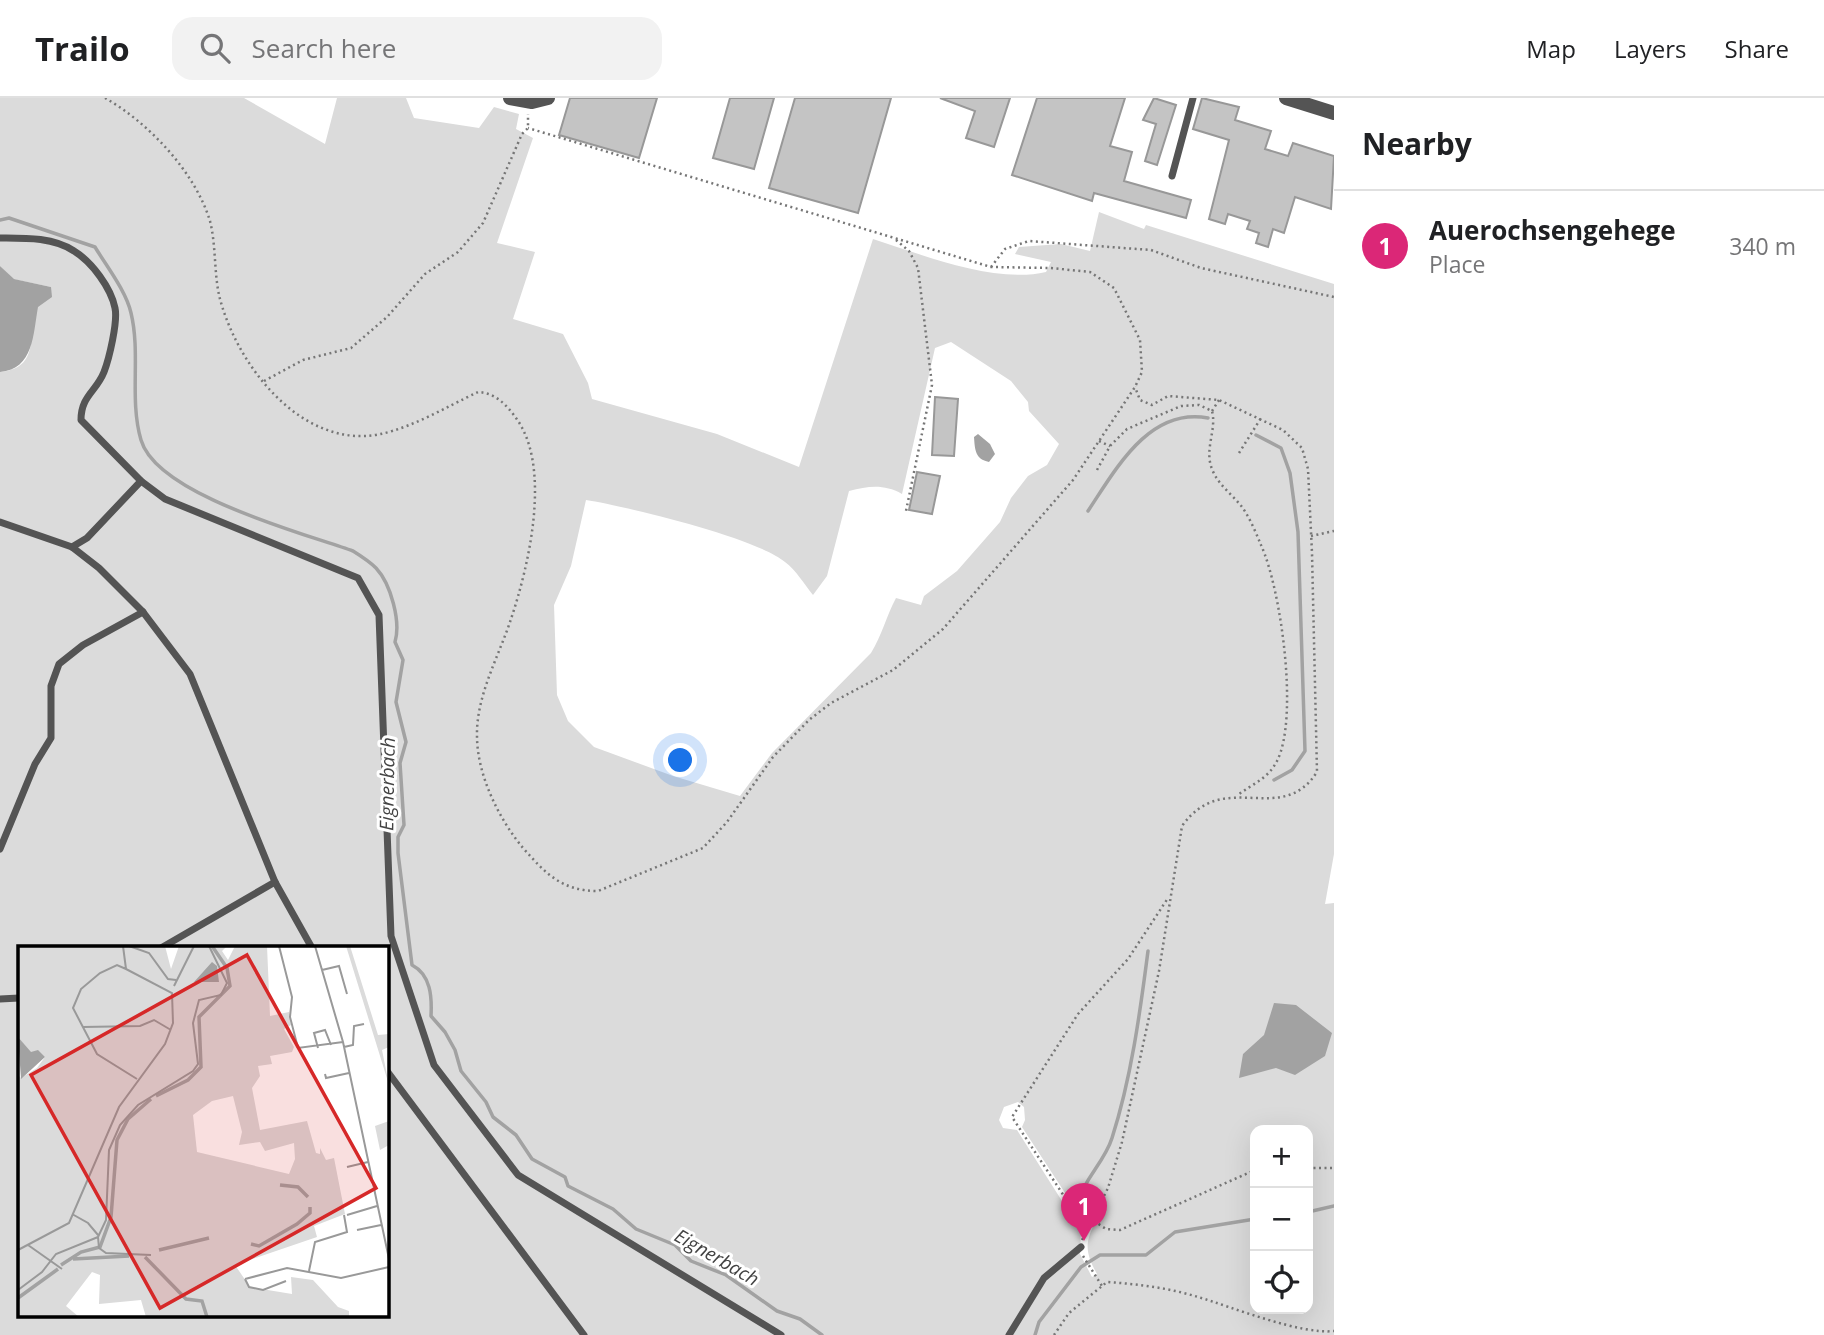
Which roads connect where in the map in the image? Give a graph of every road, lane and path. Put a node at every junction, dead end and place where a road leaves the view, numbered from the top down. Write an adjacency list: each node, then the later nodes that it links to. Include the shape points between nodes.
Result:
1 (105, 98): 14 (path, via 169,151 191,185 209,221 219,293 231,332)
2 (510, 98): 5 (street)
3 (1193, 98): 9 (lane)
4 (1286, 98): 7 (street)
5 (548, 99)
6 (528, 113): 8 (path)
7 (1334, 113)
8 (528, 128): 11 (path); 14 (path, via 483,223 458,252 425,274 387,317 351,348 303,360)
9 (1172, 176)
10 (0, 238): 23 (lane, via 37,238 74,251 99,275 115,309 111,346 104,374 81,405 81,420)
11 (894, 238): 12 (path); 24 (path, via 909,251 918,268 932,385)
12 (991, 267): 13 (path, via 1005,249 1029,241 1151,250 1201,268); 15 (path, via 1090,272 1114,288 1140,340 1142,372)
13 (1334, 297)
14 (264, 381): 19 (path, via 298,414 337,432 365,436 391,430 478,392 497,397 524,429 536,476 533,517 520,589 481,706 478,747 510,832 550,874 579,891 607,888 703,848 773,757 809,720 893,670 943,629 1043,516)
15 (1135, 387): 16 (path, via 1140,400 1152,405 1168,397); 19 (path)
16 (1219, 400): 17 (path); 18 (path)
17 (1212, 411): 20 (path, via 1199,405 1181,406 1127,429); 30 (path, via 1212,470 1242,508 1274,579 1285,679 1287,736 1277,762 1262,780)
18 (1261, 418): 21 (path); 27 (path, via 1283,430 1301,448 1308,469)
19 (1099, 441): 20 (path)
20 (1111, 446): 22 (path)
21 (1239, 453)
22 (1097, 470)
23 (141, 481): 28 (lane, via 87,538); 48 (lane, via 165,499 358,578 379,615 391,936 434,1065 518,1175)
24 (906, 511)
25 (0, 522): 28 (lane)
26 (1334, 531): 27 (path)
27 (1311, 536): 30 (path, via 1317,772 1306,789 1286,797)
28 (72, 547): 29 (lane, via 120,585)
29 (144, 612): 31 (lane, via 83,645 59,664 51,686 51,738 35,764); 32 (lane, via 190,674)
30 (1236, 797): 33 (path, via 1211,801 1193,811 1182,826)
31 (0, 849)
32 (275, 882): 34 (lane); 35 (lane)
33 (1169, 896): 42 (path, via 1159,971 1129,1115); 43 (path, via 1128,959 1078,1014 1012,1117)
34 (165, 946)
35 (311, 946)
36 (18, 998): 37 (lane)
37 (0, 999)
38 (388, 1072): 47 (lane)
39 (1313, 1168): 40 (path)
40 (1334, 1168)
41 (1250, 1172): 42 (path, via 1120,1230 1106,1229)
42 (1094, 1221): 43 (path)
43 (1087, 1231): 44 (path)
44 (1081, 1247): 45 (path); 49 (lane, via 1044,1278)
45 (1102, 1286): 46 (path, via 1107,1282 1167,1289 1291,1328); 50 (path, via 1069,1313)
46 (1334, 1331)
47 (584, 1335)
48 (780, 1335)
49 (1009, 1335)
50 (1054, 1335)

